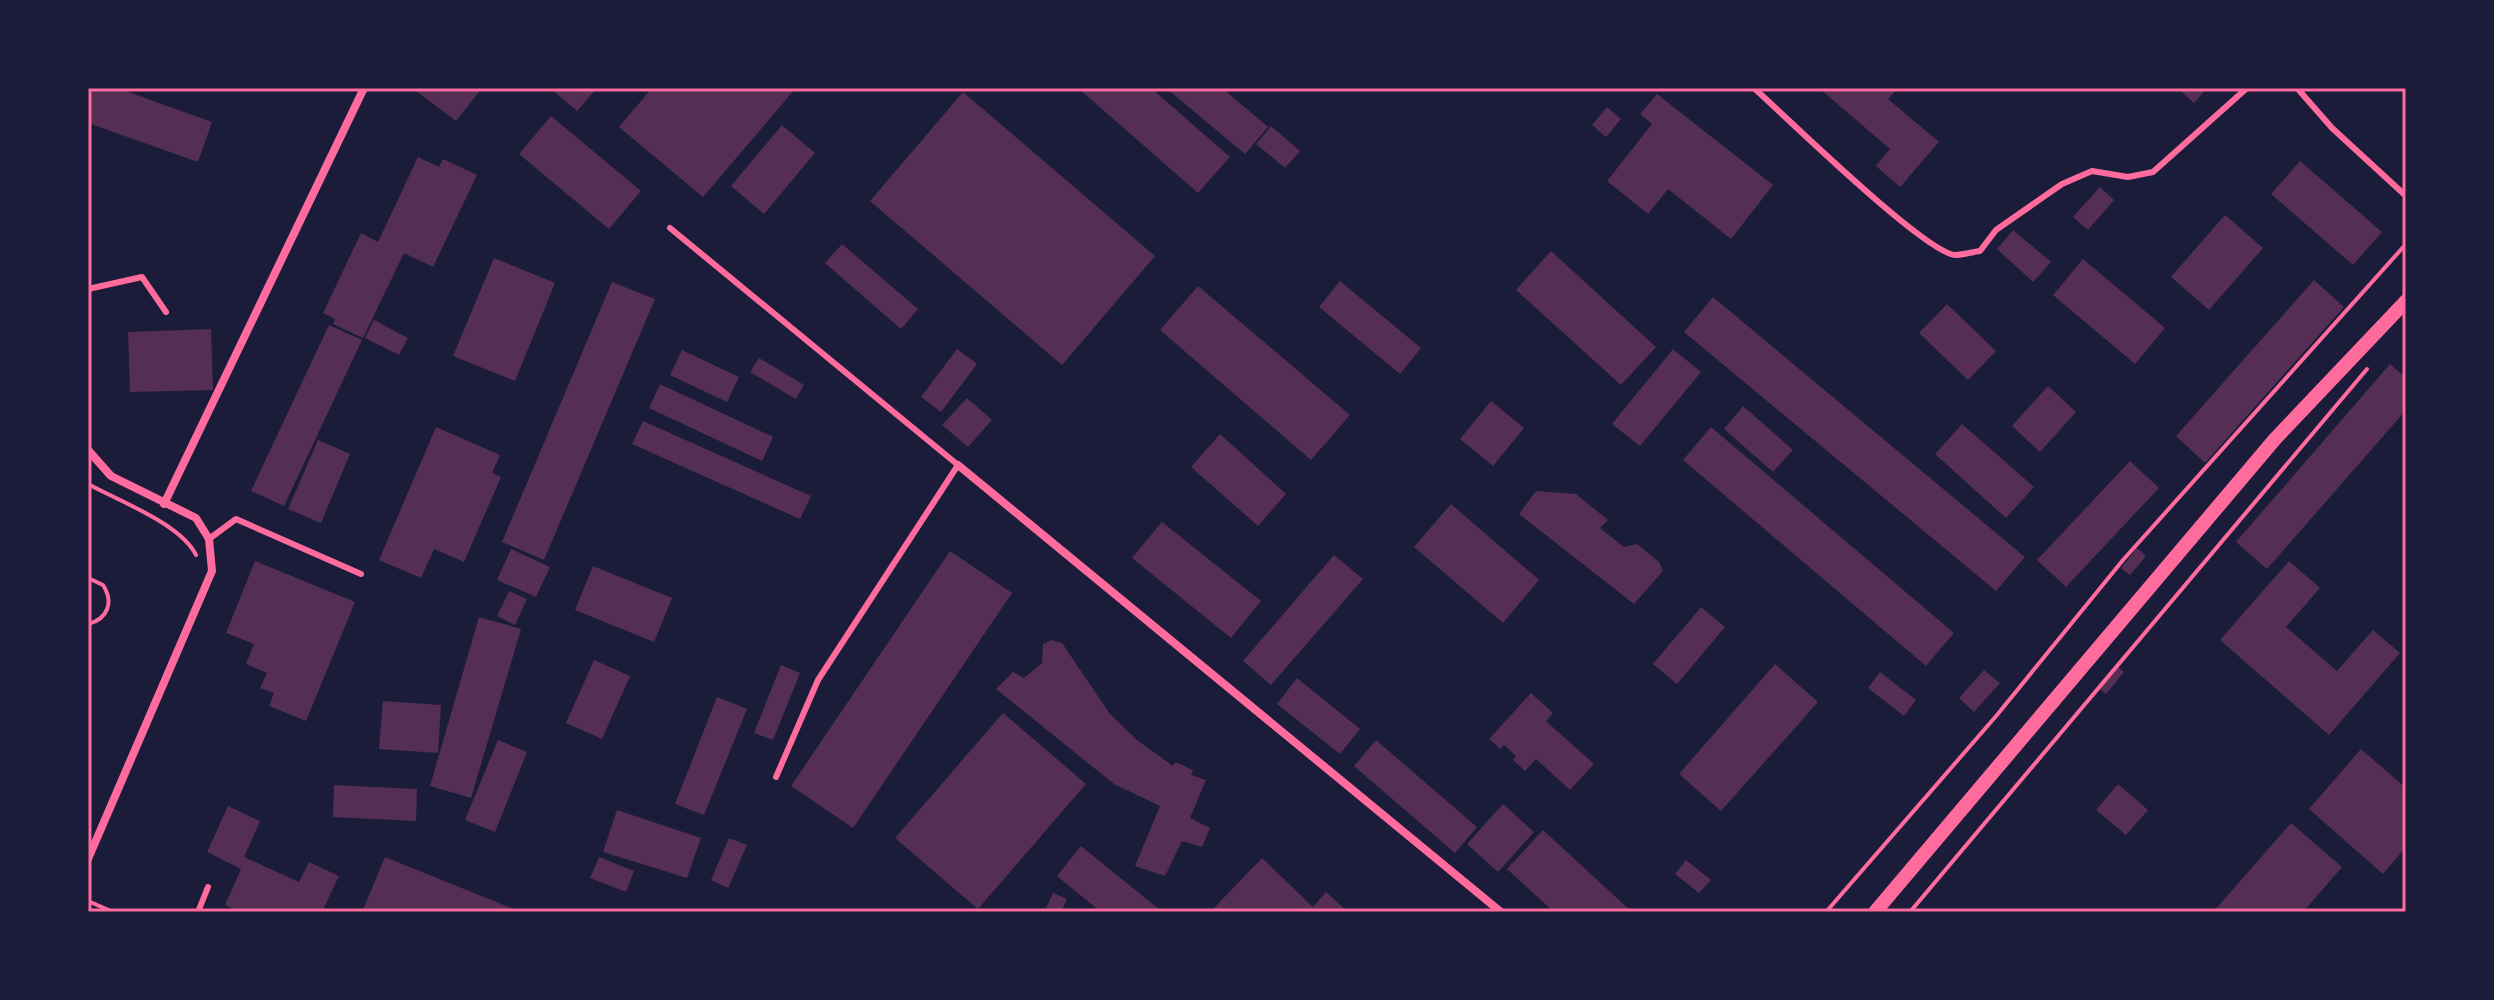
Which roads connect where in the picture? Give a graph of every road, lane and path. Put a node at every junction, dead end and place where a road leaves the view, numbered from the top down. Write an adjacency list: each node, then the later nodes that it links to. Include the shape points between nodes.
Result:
1 (364, 88): 15 (street)
2 (1754, 88): 3 (lane, via 1876,200 1954,255 1980,251 1996,230 2062,184 2092,171 2128,177 2153,172)
3 (2247, 88)
4 (2297, 88): 5 (lane)
5 (2406, 196)
6 (670, 228): 13 (lane)
7 (2406, 244): 28 (path, via 2123,560)
8 (88, 289): 10 (lane, via 142,277)
9 (2406, 301): 29 (street, via 2275,439)
10 (166, 312)
11 (2371, 364): 30 (path)
12 (88, 450): 15 (street, via 111,476)
13 (958, 465): 21 (lane, via 818,680); 27 (street)
14 (88, 484): 17 (path, via 173,528)
15 (164, 504): 16 (street, via 196,518)
16 (209, 539): 18 (lane, via 236,519); 22 (street, via 212,571)
17 (198, 558)
18 (361, 574)
19 (88, 578): 20 (path, via 103,585 109,599 106,614)
20 (88, 624)
21 (776, 777)
22 (88, 859)
23 (208, 887): 26 (lane)
24 (88, 901): 25 (path)
25 (113, 912)
26 (198, 912)
27 (1501, 912)
28 (1826, 912)
29 (1875, 912)
30 (1910, 912)

